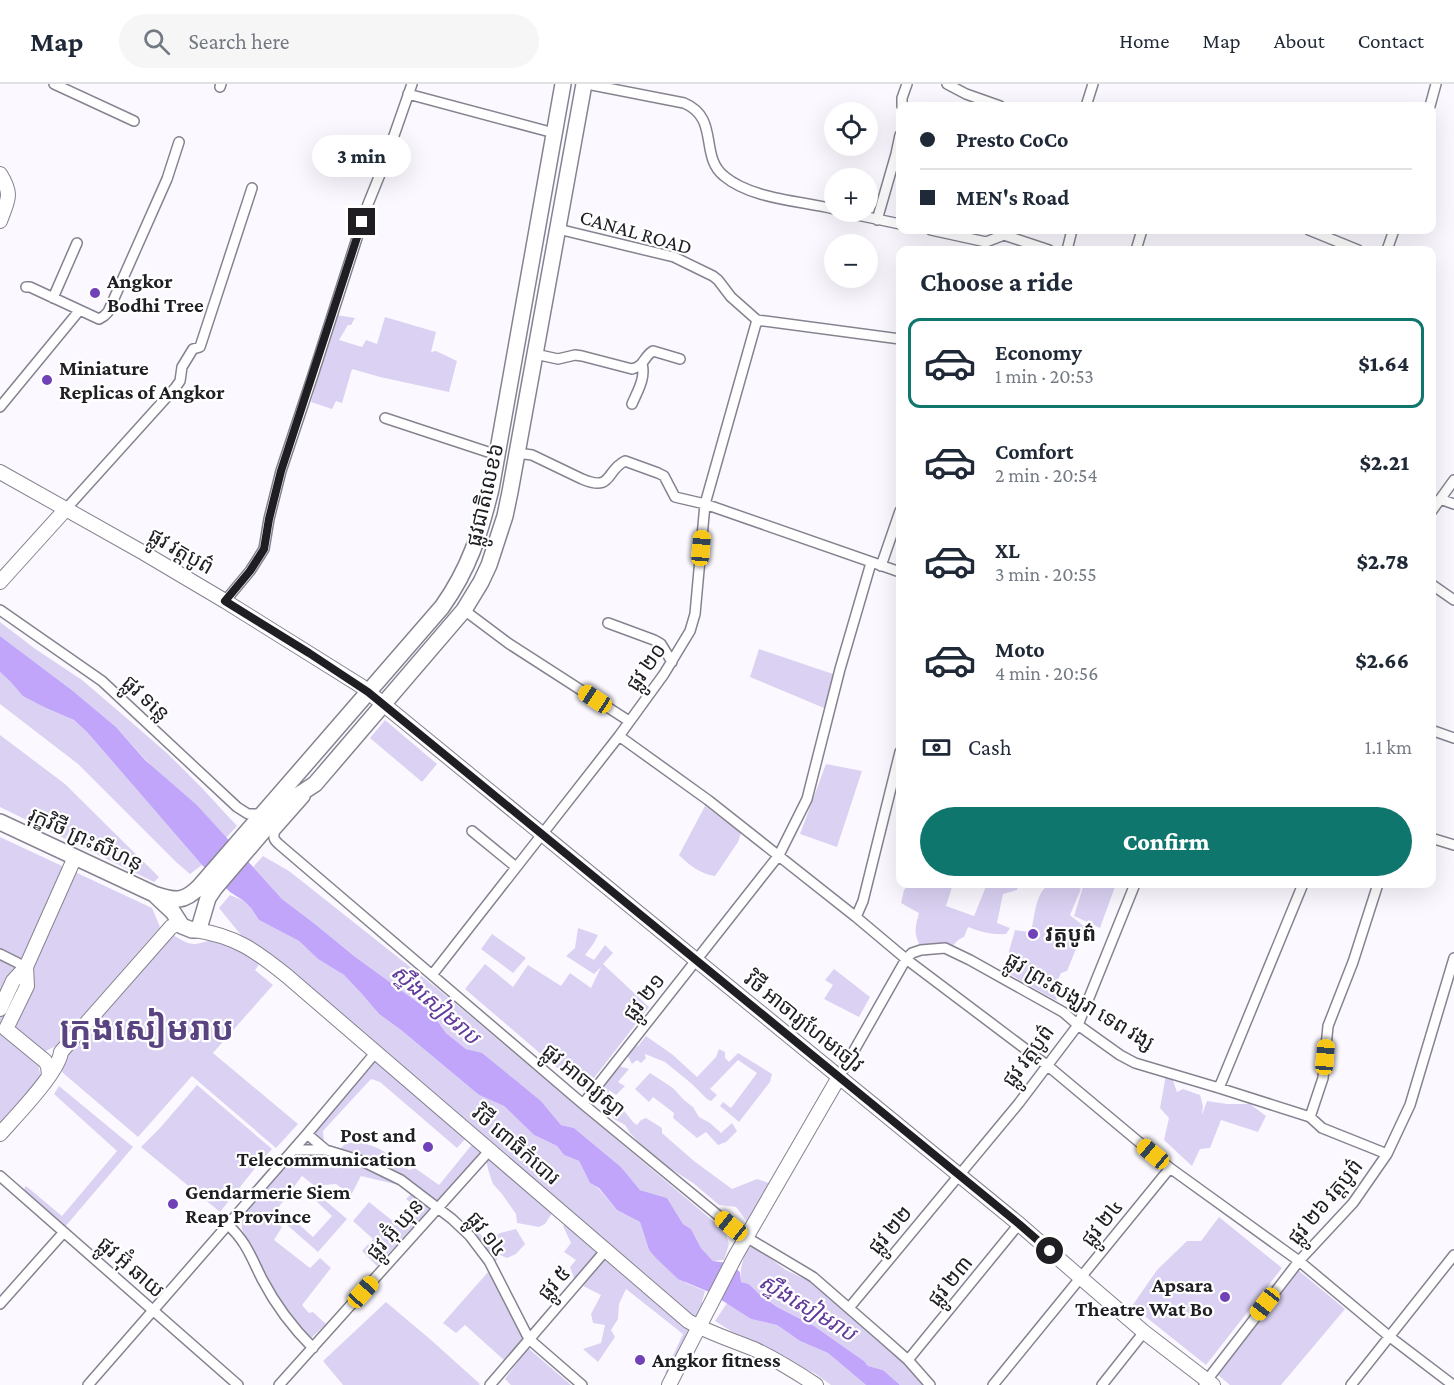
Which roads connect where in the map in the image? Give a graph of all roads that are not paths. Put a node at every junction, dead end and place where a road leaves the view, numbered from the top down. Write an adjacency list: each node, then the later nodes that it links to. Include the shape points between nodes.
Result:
1 (54, 84): 14 (street)
2 (412, 84): 9 (street)
3 (563, 84): 15 (main road, ផ្លូវជាតិលេខ៦)
4 (585, 84): 20 (street, via 690,105 704,120 714,163 724,176 740,186 782,200); 25 (main road, ផ្លូវជាតិលេខ៦)
5 (907, 84): 10 (street)
6 (947, 84): 11 (street)
7 (1093, 84): 12 (street)
8 (1436, 84): 13 (street)
9 (408, 94): 15 (street); 58 (street, via 281,471 264,549)
10 (902, 102)
11 (989, 102)
12 (1087, 102)
13 (1431, 102)
14 (134, 121)
15 (554, 134): 43 (main road, ផ្លូវជាតិលេខ៦)
16 (178, 142): 33 (street, via 167,179 108,312 99,319)
17 (896, 154): 21 (street)
18 (0, 174): 22 (street, via 10,195)
19 (252, 188): 50 (street, via 200,347 193,349 182,367 175,388)
20 (824, 207)
21 (878, 217)
22 (0, 220)
23 (878, 220): 24 (street)
24 (896, 223)
25 (558, 229): 34 (street, CANAL ROAD, via 682,260 718,280); 36 (main road, ផ្លូវជាតិលេខ៦)
26 (949, 234): 29 (street, via 986,242 1004,235)
27 (1319, 234): 30 (street)
28 (77, 243): 32 (street)
29 (1037, 246)
30 (1348, 246)
31 (26, 287): 32 (street)
32 (53, 298): 33 (street)
33 (79, 311): 40 (street)
34 (757, 320): 35 (street); 47 (street, ផ្លូវ ២០)
35 (896, 338)
36 (535, 354): 38 (street, via 558,359 582,356 632,369); 42 (main road, ផ្លូវជាតិលេខ៦)
37 (680, 359): 38 (street, via 652,351)
38 (642, 364): 39 (street, via 642,382)
39 (632, 404)
40 (0, 407)
41 (385, 418): 43 (street)
42 (517, 453): 47 (street, via 532,455 600,484 625,461 664,476 675,497); 60 (main road, ផ្លូវជាតិលេខ៦, via 498,540 481,582)
43 (497, 455): 63 (main road, ផ្លូវជាតិលេខ៦, via 484,514 463,573 442,607)
44 (0, 472): 50 (street, ផ្លូវ វត្តបូព៌)
45 (1454, 480): 46 (street)
46 (1440, 500): 48 (street); 49 (street)
47 (705, 504): 52 (street); 62 (street, ផ្លូវ ២០, via 695,614 690,632)
48 (1454, 504)
49 (1436, 505)
50 (65, 510): 55 (street); 58 (street, ផ្លូវ វត្តបូព៌)
51 (896, 523): 53 (street)
52 (871, 563): 53 (street); 78 (street, ផ្លូវ ២១, via 807,800)
53 (881, 566): 54 (street)
54 (896, 571)
55 (0, 582)
56 (1436, 587): 57 (street)
57 (1454, 600)
58 (225, 601): 63 (street, ផ្លូវ វត្តបូព៌)
59 (0, 610): 71 (street, ផ្លូវ ទន្លេ, via 102,681 237,807 248,814)
60 (464, 610): 64 (main road, ផ្លូវជាតិលេខ៦); 65 (street)
61 (608, 623): 62 (street, via 661,644)
62 (672, 662): 65 (street, ផ្លូវ ២០)
63 (368, 692): 64 (street, វិថី អាចារ្យហែមចៀវ); 71 (main road, ផ្លូវជាតិលេខ៦)
64 (384, 706): 70 (main road, ផ្លូវជាតិលេខ៦); 74 (street, វិថី អាចារ្យហែមចៀវ)
65 (629, 721): 67 (street, ផ្លូវ ២០)
66 (1436, 732): 68 (street)
67 (619, 736): 74 (street, ផ្លូវ ២០); 78 (street)
68 (1454, 738)
69 (896, 768): 86 (street)
70 (315, 784): 75 (main road, ផ្លូវជាតិលេខ៦, via 289,801); 94 (street, ផ្លូវ អាចារ្យស្វា, via 274,831 274,840)
71 (262, 814): 75 (main road, ផ្លូវជាតិលេខ៦)
72 (0, 822): 79 (main road, រុក្ខវិថី ព្រះសីហនុ)
73 (472, 831): 80 (street)
74 (541, 834): 80 (street, ផ្លូវ ២០); 91 (street, វិថី អាចារ្យហែមចៀវ)
75 (248, 840): 81 (main road, ផ្លូវជាតិលេខ៦)
76 (1436, 840): 77 (street)
77 (1454, 845)
78 (779, 855): 86 (street); 91 (street, ផ្លូវ ២១)
79 (75, 857): 85 (main road, រុក្ខវិថី ព្រះសីហនុ); 93 (street)
80 (516, 867): 94 (street, ផ្លូវ ២០)
81 (205, 887): 85 (main road, via 179,900); 87 (main road, via 182,910); 88 (main road, via 208,898)
82 (1133, 888): 96 (street, ផ្លូវ វត្តបូព៌)
83 (1301, 888): 102 (street)
84 (1377, 888): 104 (street, via 1328,1026 1323,1078)
85 (154, 894): 87 (main road)
86 (856, 916): 90 (street)
87 (180, 923): 88 (main road); 100 (street, via 171,927 61,1052)
88 (195, 930): 98 (street, វិថី ពោធិកំបោរ, via 231,939 261,955)
89 (0, 954): 93 (street)
90 (906, 959): 96 (street, ផ្លូវ ព្រះសង្ឃរា ទេព វង្ស, via 921,950 945,948 1063,1012); 99 (street); 101 (street)
91 (696, 960): 101 (street, វិថី អាចារ្យហែមចៀវ); 103 (street, ផ្លូវ ២១)
92 (1454, 961): 110 (street, ផ្លូវ ២៦ វត្តបូព៌, via 1410,1105)
93 (26, 967): 95 (street, via 13,981); 97 (street, via 27,986)
94 (432, 975): 103 (street, ផ្លូវ អាចារ្យស្វា)
95 (0, 1009)
96 (1078, 1025): 99 (street, ផ្លូវ វត្តបូព៌); 102 (street, ផ្លូវ ព្រះសង្ឃរា ទេព វង្ស, via 1135,1063)
97 (3, 1026): 100 (street, via 45,1061)
98 (376, 1052): 106 (street); 109 (street, វិថី ពោធិកំបោរ)
99 (1047, 1066): 111 (street); 112 (street, ផ្លូវ វត្តបូព៌)
100 (48, 1076): 105 (street)
101 (839, 1077): 112 (street, វិថី អាចារ្យហែមចៀវ); 120 (street)
102 (1219, 1088): 104 (street, ផ្លូវ ព្រះសង្ឃរា ទេព វង្ស)
103 (583, 1104): 120 (street, ផ្លូវ អាចារ្យស្វា)
104 (1310, 1117): 110 (street, ផ្លូវ ព្រះសង្ឃរា ទេព វង្ស, via 1322,1128)
105 (0, 1134)
106 (307, 1134): 107 (street); 108 (street, ផ្លូវ ១៤)
107 (293, 1150): 108 (street, ផ្លូវ ១៤); 115 (street)
108 (326, 1150): 114 (street, ផ្លូវ ១៤, via 362,1161 401,1180)
109 (490, 1150): 114 (street, ផ្លូវ អ៊ុំ ឃុន); 121 (street, វិថី ពោធិកំបោរ)
110 (1387, 1154): 123 (street, ផ្លូវ ២៦ វត្តបូព៌, via 1353,1203)
111 (1170, 1168): 123 (street); 124 (street, ផ្លូវ ២៤)
112 (959, 1175): 117 (street, វិថី អាចារ្យហែមចៀវ); 126 (street, ផ្លូវ ២២)
113 (0, 1176): 118 (street, ផ្លូវ អ៊ុំ ឆាយ)
114 (439, 1208): 131 (street, ផ្លូវ ១៤, via 470,1236 489,1262); 132 (street, ផ្លូវ អ៊ុំ ឃុន)
115 (238, 1211): 116 (street); 119 (street)
116 (227, 1224): 119 (street); 127 (street)
117 (1019, 1224): 124 (street, វិថី អាចារ្យហែមចៀវ); 133 (street, ផ្លូវ ២៣)
118 (64, 1232): 125 (street); 127 (street, ផ្លូវ អ៊ុំ ឆាយ)
119 (239, 1234): 132 (street, via 288,1321)
120 (746, 1237): 126 (street, ផ្លូវ អាចារ្យស្វា, via 813,1277); 128 (street)
121 (606, 1250): 128 (street, វិថី ពោធិកំបោរ); 131 (street, ផ្លូវ ៥)
122 (1454, 1255): 130 (street)
123 (1299, 1261): 130 (street); 135 (street, ផ្លូវ ២៦ វត្តបូព៌)
124 (1080, 1278): 129 (street, វិថី អាចារ្យហែមចៀវ); 144 (street, ផ្លូវ ២៤)
125 (0, 1304)
126 (849, 1308): 133 (street, ផ្លូវ អាចារ្យស្វា)
127 (153, 1310): 136 (street); 137 (street, ផ្លូវ អ៊ុំ ឆាយ)
128 (698, 1327): 134 (street, វិថី ពោធិកំបោរ, via 756,1350); 141 (street)
129 (1144, 1332): 135 (street, វិថី អាចារ្យហែមចៀវ); 145 (street)
130 (1390, 1337): 146 (street); 147 (street)
131 (530, 1339): 139 (street, ផ្លូវ ៥); 140 (street, ផ្លូវ ១៤)
132 (313, 1348): 138 (street, ផ្លូវ អ៊ុំ ឃុន)
133 (908, 1360): 143 (street, ផ្លូវ អាចារ្យស្វា)
134 (797, 1379): 142 (street, វិថី ពោធិកំបោរ)
135 (1208, 1383)
136 (88, 1385)
137 (238, 1385)
138 (279, 1385)
139 (490, 1385)
140 (582, 1385)
141 (669, 1385)
142 (816, 1385)
143 (930, 1385)
144 (993, 1385)
145 (1102, 1385)
146 (1351, 1385)
147 (1453, 1385)

